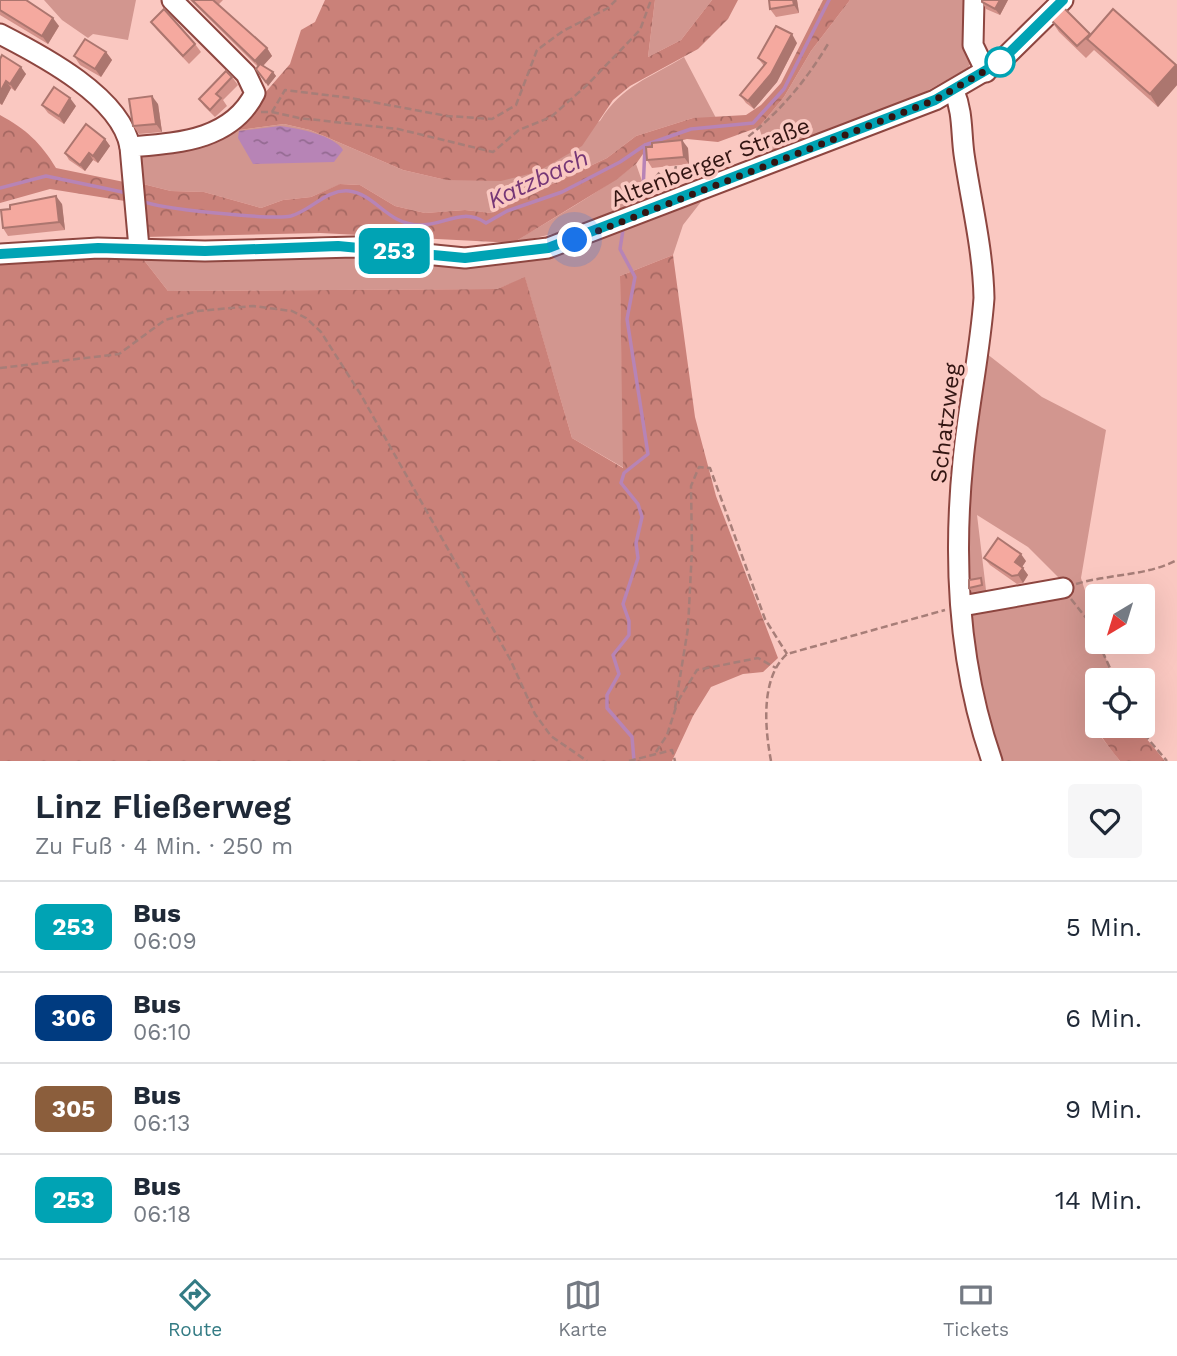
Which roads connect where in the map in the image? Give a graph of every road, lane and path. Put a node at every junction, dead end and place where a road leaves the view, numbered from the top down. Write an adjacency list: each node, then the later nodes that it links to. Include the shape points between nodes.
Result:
1 (172, 0): 10 (street, via 253,84 255,93)
2 (616, 0): 11 (path, via 537,50 516,105 492,120 285,90)
3 (651, 0): 11 (path, via 640,30 586,85 551,117 519,130 493,152 398,130)
4 (974, 0): 8 (street, via 974,45)
5 (1063, 0): 8 (street, Altenberger Straße)
6 (0, 34): 13 (street, via 104,99 124,127)
7 (828, 44): 12 (path, via 791,98)
8 (986, 72): 9 (street, Altenberger Straße)
9 (954, 91): 16 (street, Altenberger Straße, via 575,240 521,253 465,258 354,247); 21 (street, Schatzweg, via 960,105 984,272 982,328 959,506)
10 (243, 111): 11 (path); 13 (street, via 221,130 186,141)
11 (272, 112)
12 (740, 143)
13 (130, 148): 16 (street)
14 (676, 166): 15 (path)
15 (656, 178)
16 (139, 248): 17 (street, Altenberger Straße)
17 (0, 254)
18 (0, 368): 28 (path, via 119,354 165,320 198,311 253,306 292,311 306,318 321,332 361,395 510,659 535,714 551,736)
19 (1177, 560): 20 (path, via 1162,568 1101,576)
20 (1063, 588): 21 (street); 22 (path)
21 (962, 606): 23 (path); 32 (street, Schatzweg, via 975,708)
22 (1085, 616)
23 (787, 654): 24 (path); 25 (path, via 765,619 710,468 704,466 695,473 691,486 688,628)
24 (776, 668): 25 (path, via 758,658 697,670); 31 (path, via 766,727)
25 (676, 708): 27 (path)
26 (1148, 738): 33 (path)
27 (656, 752): 29 (path); 30 (path, via 672,750)
28 (587, 761)
29 (629, 761)
30 (675, 761)
31 (771, 761)
32 (992, 761)
33 (1167, 761)

